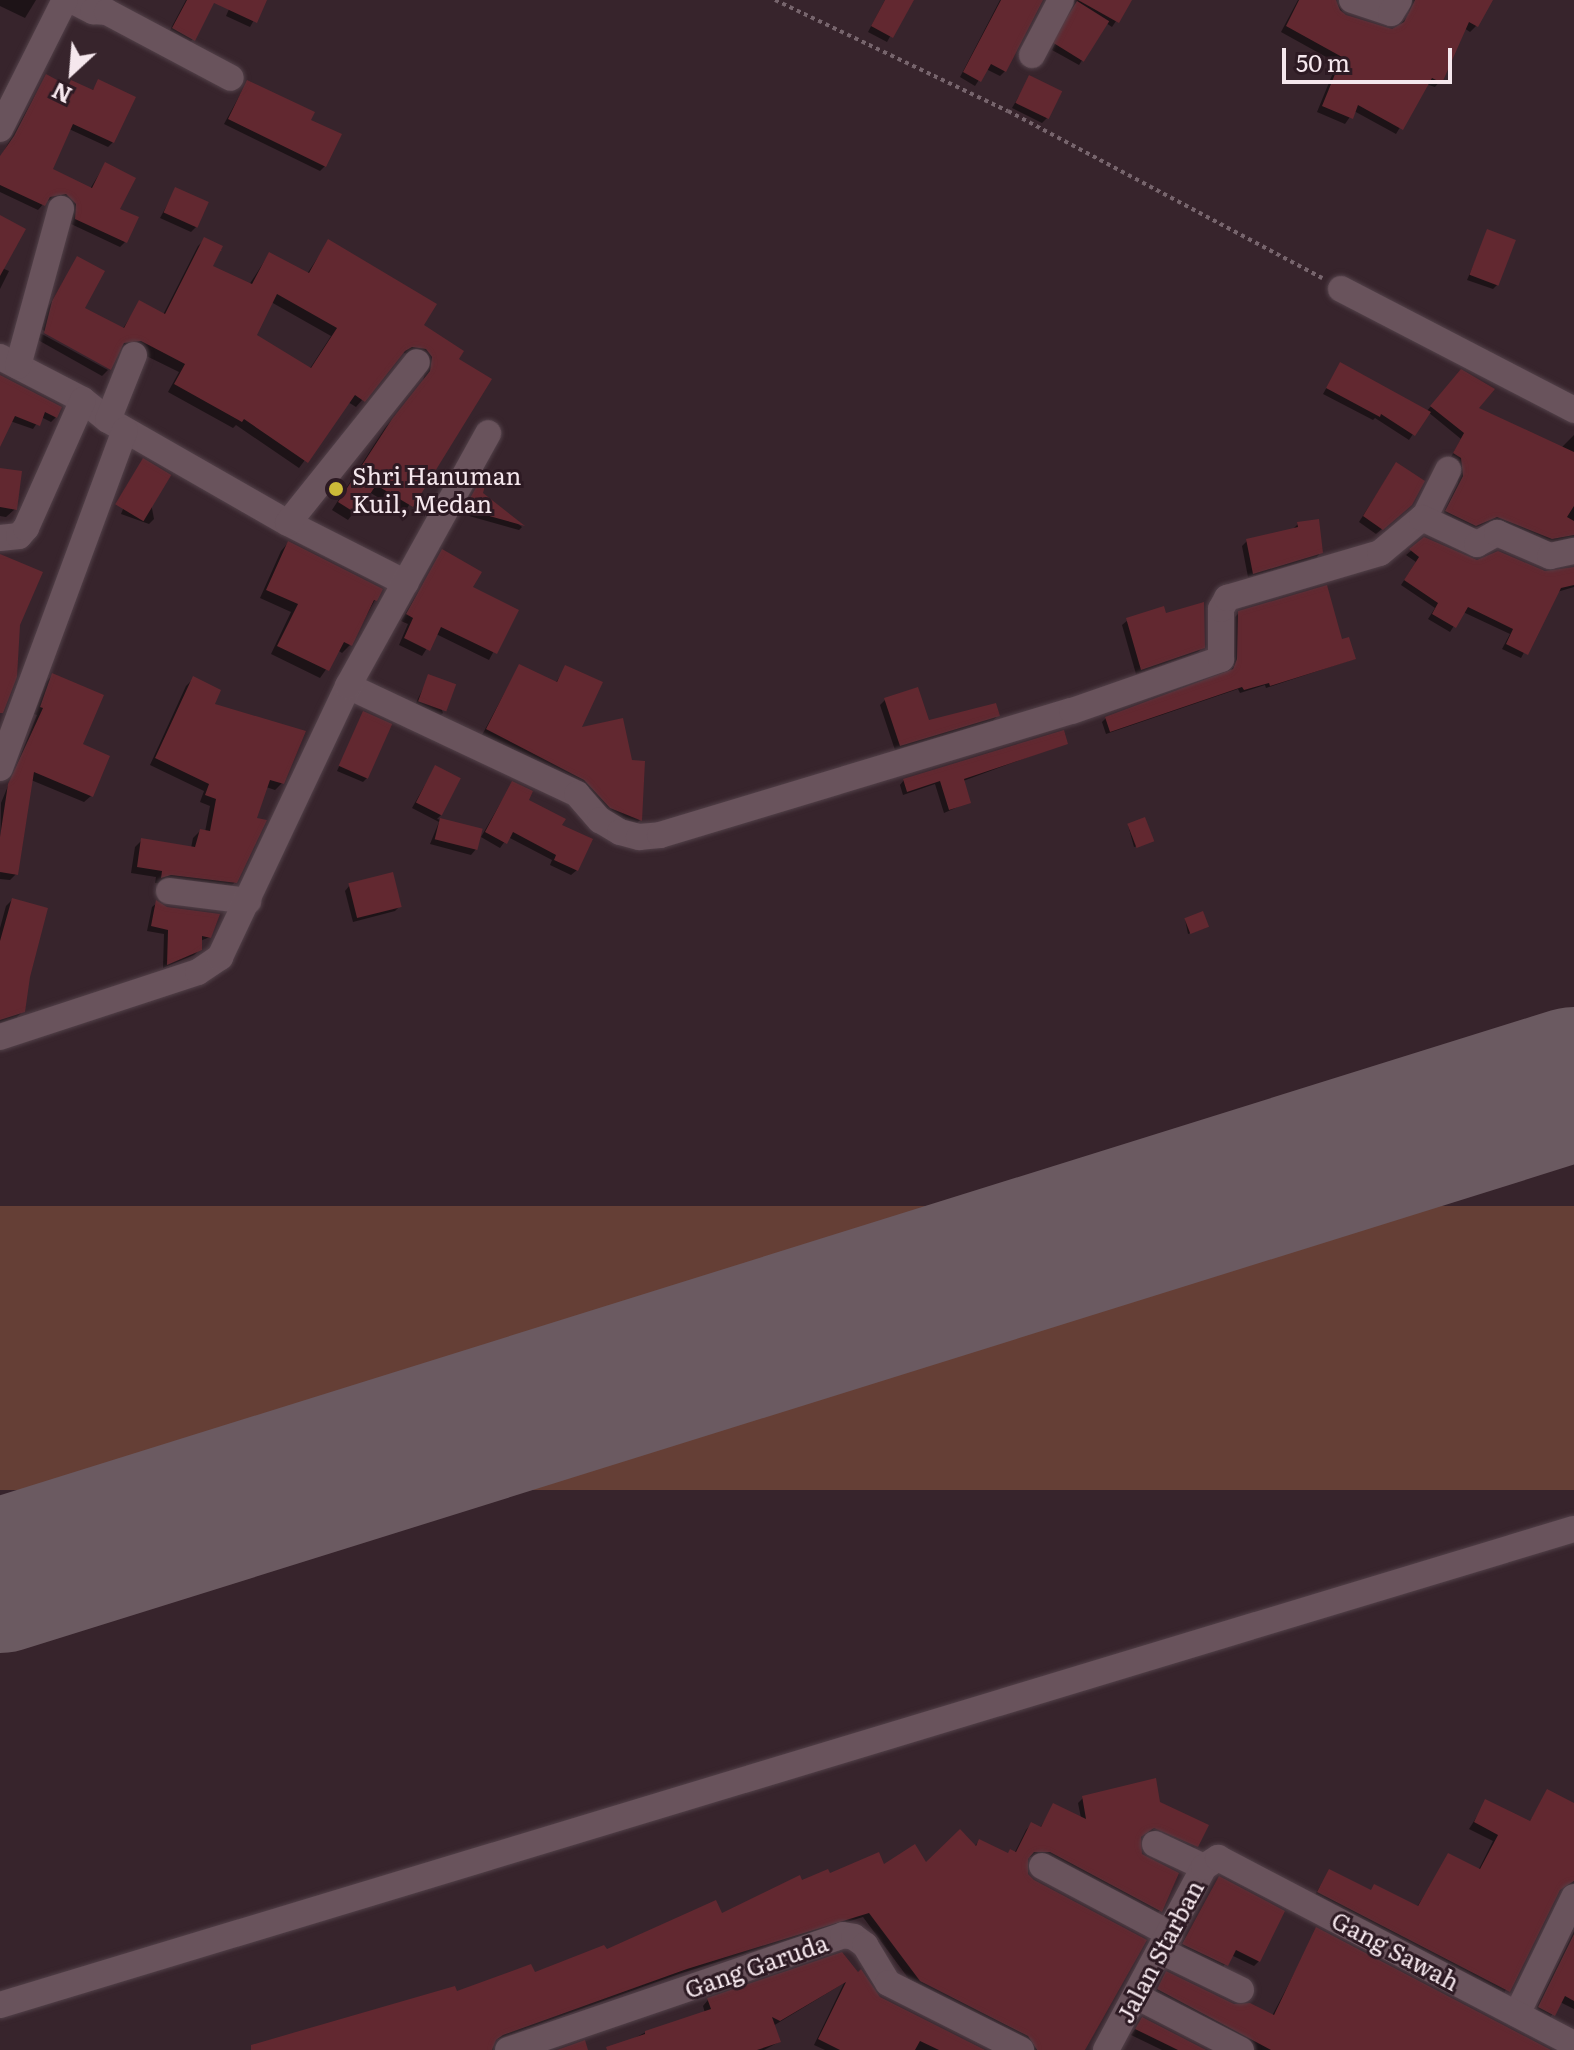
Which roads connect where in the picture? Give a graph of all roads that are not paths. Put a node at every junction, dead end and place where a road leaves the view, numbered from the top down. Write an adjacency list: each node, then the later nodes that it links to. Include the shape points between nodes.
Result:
1 (68, 0): 5 (street, via 93,11); 8 (street)
2 (1061, 0): 6 (street)
3 (1352, 0): 4 (street, via 1391,13)
4 (1399, 0)
5 (112, 6): 7 (street)
6 (1032, 55)
7 (231, 78)
8 (0, 129)
9 (61, 209): 12 (street)
10 (1341, 289): 15 (street)
11 (134, 355): 16 (street)
12 (9, 361): 14 (street)
13 (417, 362): 20 (street)
14 (83, 400): 16 (street); 21 (street, via 26,528 19,536)
15 (1574, 410)
16 (117, 425): 20 (street); 25 (street)
17 (488, 433): 23 (street)
18 (1448, 470): 19 (street)
19 (1424, 518): 22 (street, via 1477,544 1497,533 1550,556); 24 (street, via 1380,553 1227,598 1221,609 1221,659 1072,711 660,835 620,832 600,820 577,794)
20 (288, 523): 23 (street)
21 (0, 538)
22 (1574, 551)
23 (406, 583): 24 (street)
24 (348, 686): 27 (street)
25 (0, 768)
26 (169, 891): 27 (street)
27 (248, 901): 28 (street, via 227,947 212,965)
28 (0, 1037)
29 (1574, 1529): 37 (street)
30 (1155, 1844): 31 (street, Gang Sawah)
31 (1211, 1863): 34 (street, Jalan Starban); 38 (street, Gang Sawah)
32 (1042, 1866): 34 (street)
33 (1574, 1897): 38 (street)
34 (1165, 1942): 35 (street); 36 (street, Jalan Starban)
35 (1241, 1990)
36 (1136, 1996): 42 (street, Jalan Starban); 43 (street)
37 (0, 2005)
38 (1517, 2014): 39 (street, Gang Sawah)
39 (1574, 2044)
40 (508, 2050): 41 (street, Gang Garuda, via 843,1935 865,1945 888,1983)
41 (1021, 2050)
42 (1106, 2050)
43 (1241, 2050)

